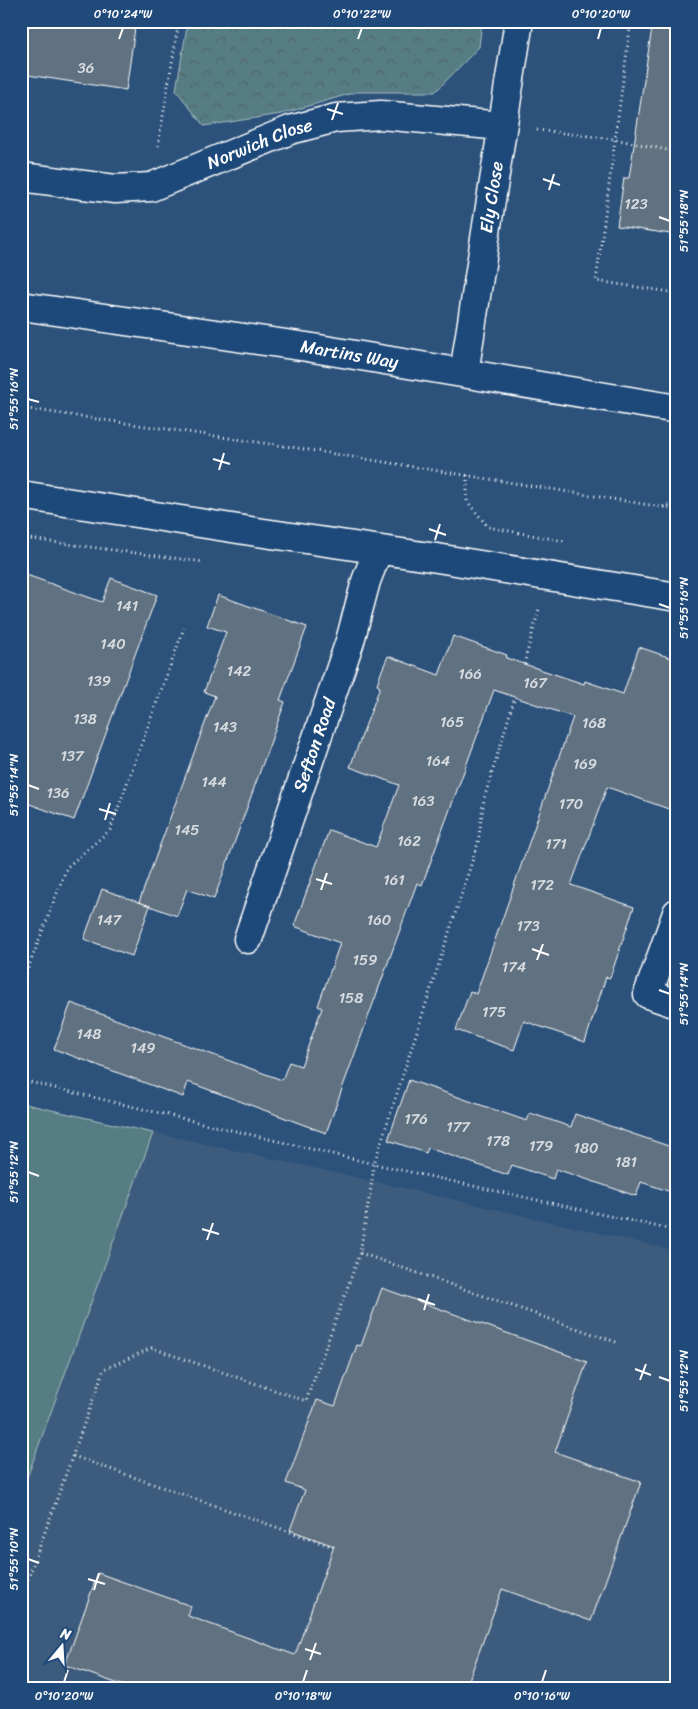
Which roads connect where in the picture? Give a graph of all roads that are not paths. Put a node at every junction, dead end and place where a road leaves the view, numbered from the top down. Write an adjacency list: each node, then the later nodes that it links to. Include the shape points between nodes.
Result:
1 (519, 21): 2 (street, Ely Close)
2 (502, 126): 3 (street, Norwich Close, via 381,114 336,118 290,130 151,187 115,189); 5 (street, Ely Close)
3 (21, 177)
4 (21, 306): 5 (street, Martins Way)
5 (464, 373): 6 (street, Martins Way)
6 (677, 409)
7 (21, 496): 8 (street)
8 (378, 550): 9 (street); 11 (street, Sefton Road)
9 (677, 598)
10 (677, 913): 12 (street, via 648,994)
11 (248, 939)
12 (677, 1004)

